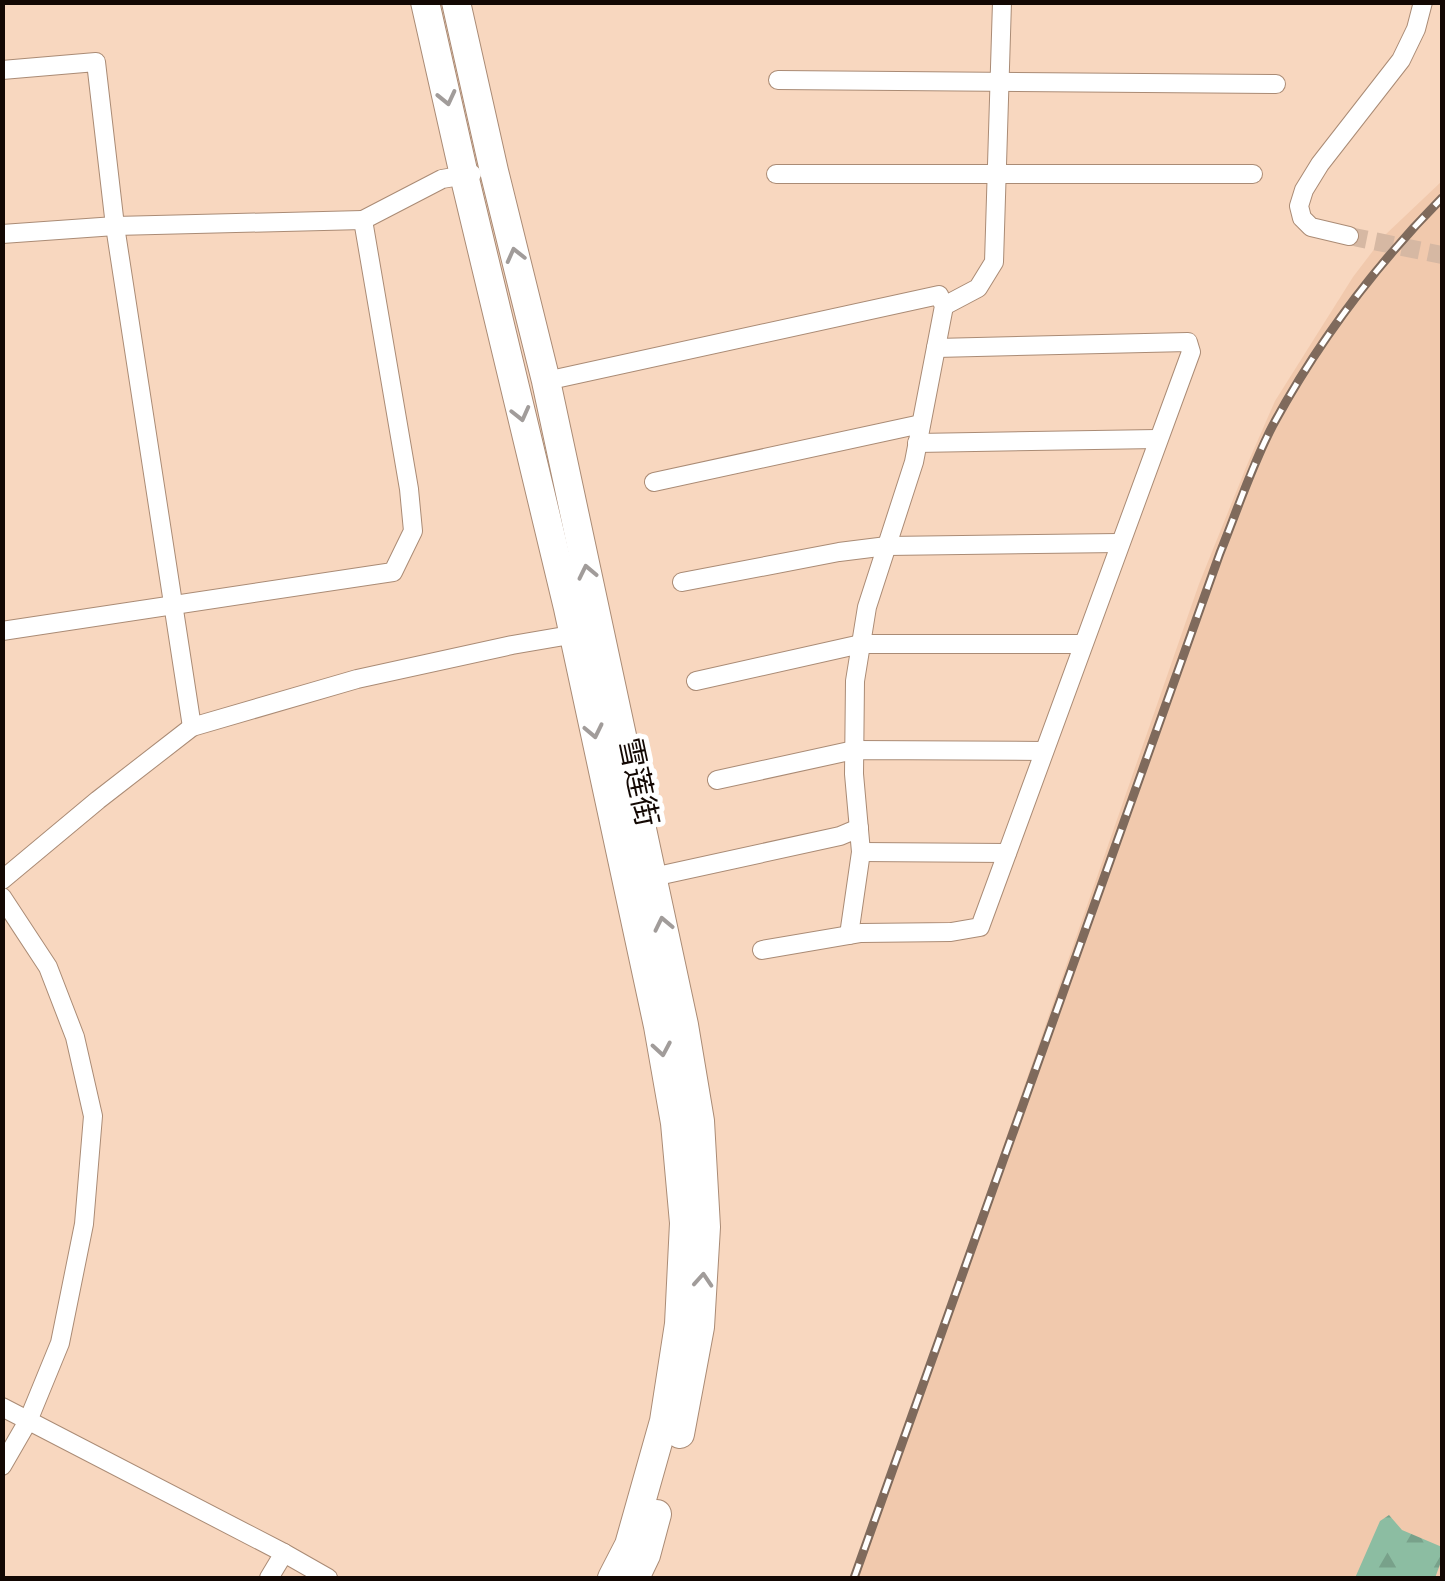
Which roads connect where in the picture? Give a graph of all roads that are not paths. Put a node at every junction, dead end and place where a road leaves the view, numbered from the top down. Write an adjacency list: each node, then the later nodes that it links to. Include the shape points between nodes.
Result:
1 (425, 2): 13 (main road, 雪莲街, one-way to 13)
2 (456, 2): 9 (main road, 雪莲街)
3 (1002, 2): 7 (street)
4 (1422, 2): 17 (street, via 1400,60 1320,164 1299,206 1311,227)
5 (2, 70): 15 (street, via 96,62)
6 (778, 80): 7 (street)
7 (999, 82): 8 (street); 10 (street)
8 (1276, 84)
9 (494, 171): 13 (street); 20 (main road, 雪莲街, one-way to 9)
10 (995, 173): 11 (street); 12 (street); 18 (street, via 994,262 978,288)
11 (776, 174)
12 (1254, 174)
13 (464, 175): 14 (street, via 442,179); 30 (main road, 雪莲街, one-way to 30)
14 (363, 220): 15 (street); 28 (street, via 413,531 393,572)
15 (115, 226): 16 (street); 28 (street)
16 (2, 234)
17 (1349, 236)
18 (944, 306): 19 (street); 20 (street, via 939,295)
19 (936, 348): 21 (street); 22 (street, via 1188,342 1191,352)
20 (546, 381): 30 (main road, 雪莲街, one-way to 20)
21 (921, 424): 23 (street); 24 (street)
22 (1158, 439): 23 (street); 25 (street)
23 (918, 443): 26 (street)
24 (654, 482)
25 (1119, 542): 26 (street); 32 (street)
26 (887, 546): 27 (street); 31 (street)
27 (682, 582)
28 (174, 604): 29 (street); 34 (street)
29 (2, 631)
30 (587, 632): 34 (street, via 356,679); 41 (main road, 雪莲街); 52 (main road, 雪莲街, one-way to 52, via 675,1122 684,1224 679,1324 664,1421 629,1546)
31 (861, 644): 32 (street); 33 (street); 35 (street)
32 (1083, 644): 36 (street)
33 (696, 681)
34 (192, 727): 42 (street)
35 (854, 750): 36 (street); 37 (street); 38 (street)
36 (1044, 752): 40 (street)
37 (718, 780)
38 (859, 828): 39 (street); 41 (street)
39 (861, 852): 40 (street); 44 (street)
40 (1007, 853): 44 (street, via 980,927)
41 (653, 877): 53 (main road, 雪莲街, one-way to 41, via 683,1424 700,1326 706,1226 700,1121)
42 (2, 880)
43 (2, 897): 47 (street, via 48,966 94,1116 84,1224 60,1343)
44 (850, 935): 45 (street)
45 (762, 950)
46 (2, 1407): 47 (street)
47 (28, 1421): 48 (street); 49 (street)
48 (2, 1466)
49 (284, 1553): 50 (street); 51 (street)
50 (269, 1578)
51 (328, 1578)
52 (612, 1578)
53 (635, 1578)

